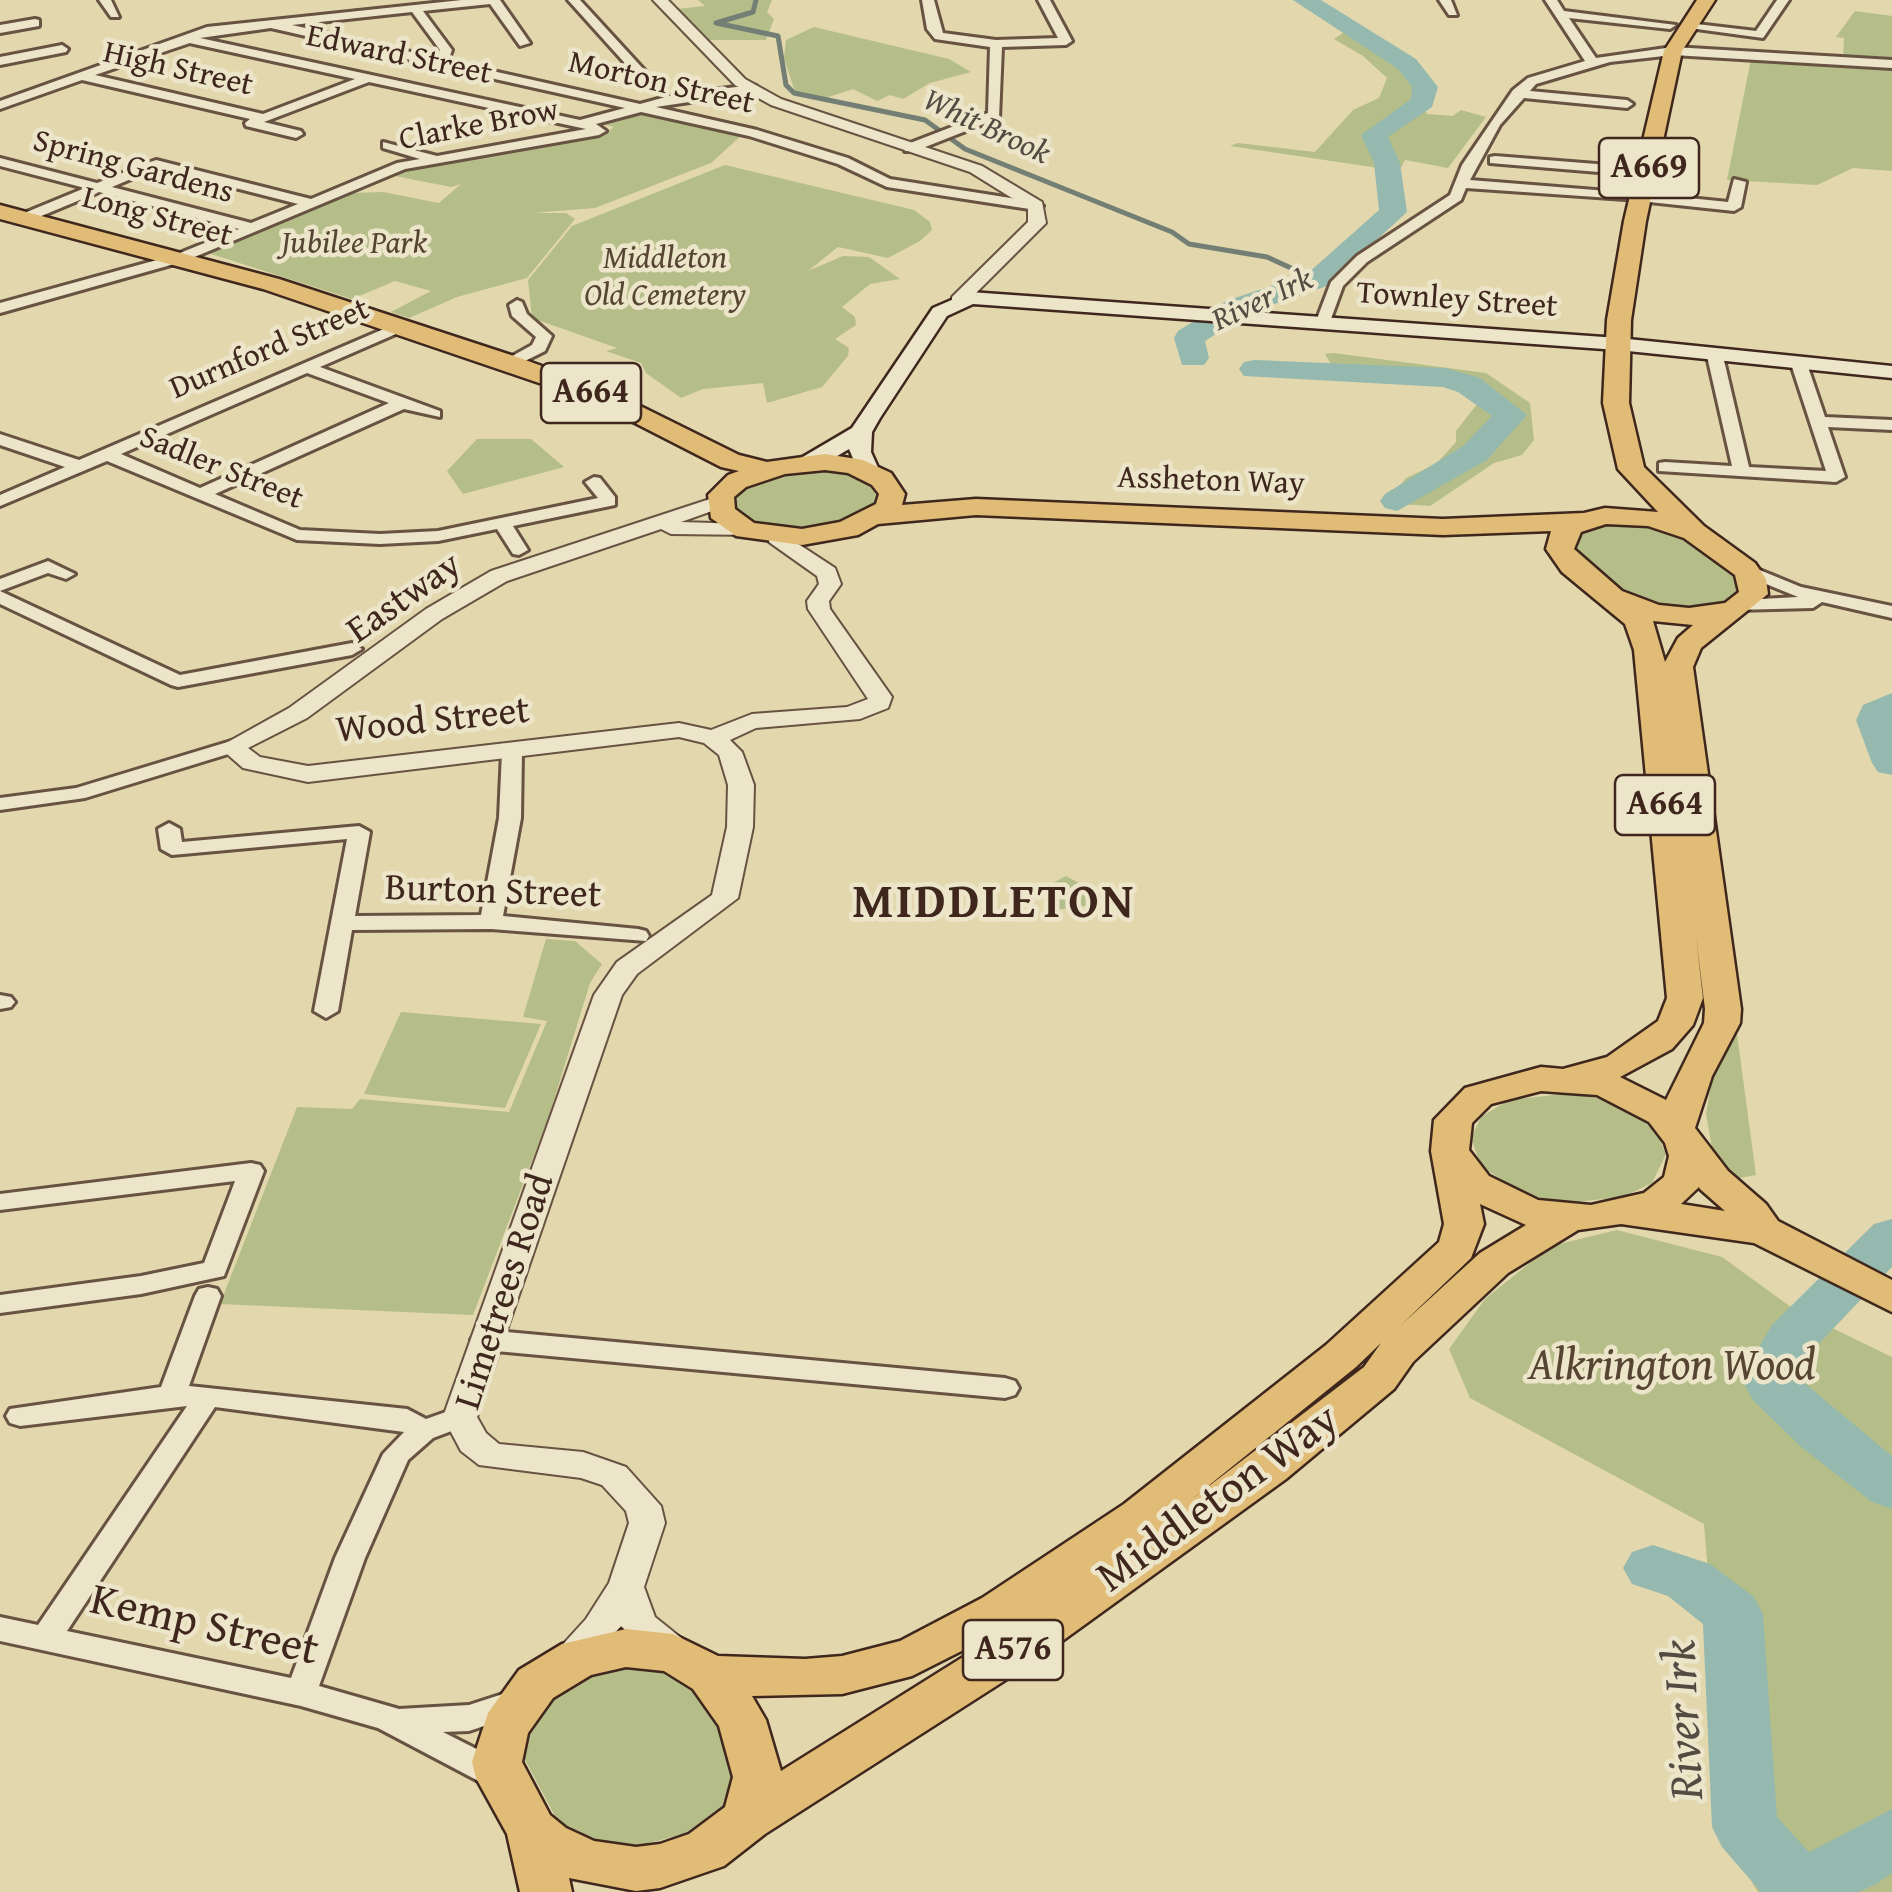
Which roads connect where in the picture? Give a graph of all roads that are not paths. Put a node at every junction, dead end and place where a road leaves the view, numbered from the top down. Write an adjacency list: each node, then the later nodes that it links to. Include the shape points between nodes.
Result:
1 (106, 0): 15 (street)
2 (489, 0): 12 (street); 21 (street)
3 (574, 0): 35 (street)
4 (660, 0): 36 (street, via 733,78)
5 (928, 0): 22 (street, via 939,36)
6 (1044, 0): 22 (street, via 1066,41)
7 (1445, 0): 13 (street)
8 (1551, 0): 14 (street)
9 (1706, 0): 18 (main road, A669)
10 (1783, 0): 18 (street, via 1763,33 1752,36)
11 (392, 6): 12 (street); 17 (street)
12 (416, 9): 29 (street, via 446,50)
13 (1453, 13)
14 (1560, 14): 18 (street, via 1615,14); 28 (street)
15 (116, 15)
16 (35, 23): 19 (street)
17 (270, 24): 20 (street); 29 (street, Morton Street)
18 (1679, 26): 24 (main road, A669)
19 (0, 28)
20 (186, 38): 25 (street); 32 (street, Edward Street)
21 (524, 43)
22 (996, 44): 50 (street, via 994,115)
23 (62, 49): 26 (street)
24 (1673, 51): 28 (street); 30 (street); 54 (main road, A669)
25 (136, 56): 27 (street); 31 (street)
26 (0, 61)
27 (164, 62)
28 (1592, 62): 37 (street, via 1532,81)
29 (441, 63): 42 (street, Morton Street)
30 (1892, 64)
31 (80, 76): 38 (street); 43 (street, High Street)
32 (368, 78): 43 (street); 44 (street, Edward Street)
33 (1598, 85): 39 (street)
34 (0, 88): 38 (street)
35 (654, 88)
36 (752, 88): 42 (street); 50 (street)
37 (1518, 93): 39 (street); 56 (street, via 1469,165)
38 (22, 97): 41 (street)
39 (1592, 100): 40 (street)
40 (1627, 104)
41 (0, 105)
42 (652, 108): 44 (street); 60 (street, Morton Street, via 843,162 886,183)
43 (263, 118): 46 (street, High Street, via 250,123)
44 (581, 124): 45 (street, Edward Street)
45 (598, 131): 49 (street, Clarke Brow)
46 (296, 134)
47 (478, 135): 49 (street)
48 (388, 145): 51 (street)
49 (518, 146): 51 (street, Clarke Brow)
50 (910, 148): 60 (street, via 988,175)
51 (440, 160): 59 (street, Clarke Brow, via 402,166)
52 (1495, 160): 54 (street)
53 (0, 162): 57 (street, Spring Gardens)
54 (1648, 172): 58 (main road, A669)
55 (1738, 182): 58 (street, via 1734,207)
56 (1464, 184): 58 (street); 67 (street, via 1456,197 1362,259 1336,286)
57 (97, 188): 59 (street, via 156,164); 61 (street); 62 (street, Spring Gardens)
58 (1630, 197): 69 (main road, A669)
59 (314, 204): 62 (street, Clarke Brow)
60 (1036, 206): 64 (street, via 1037,223)
61 (7, 215): 63 (main road, Long Street / A664)
62 (252, 228): 63 (street, Clarke Brow)
63 (180, 258): 66 (street, Clarke Brow); 68 (main road, Long Street / A664)
64 (958, 301): 67 (main road, Townley Street, via 1011,299); 80 (main road, via 927,328)
65 (517, 305): 71 (street, via 544,336 539,348)
66 (0, 308)
67 (1323, 324): 69 (main road, Townley Street)
68 (400, 327): 71 (main road, Long Street / A664); 73 (street, Durnford Street)
69 (1618, 344): 70 (main road, Townley Street); 86 (main road, A669, via 1616,404)
70 (1715, 356): 72 (main road, Townley Street); 88 (street)
71 (511, 363): 79 (main road, Long Street / A664, via 601,396)
72 (1799, 364): 74 (main road, Townley Street); 77 (street)
73 (304, 368): 75 (street); 82 (street, Durnford Street)
74 (1892, 372)
75 (403, 402): 76 (street); 91 (street)
76 (434, 414)
77 (1818, 422): 78 (street); 88 (street, via 1836,477)
78 (1892, 425)
79 (666, 432): 87 (main road, Long Street / A664); 92 (main road, Long Street / A664, via 711,476)
80 (861, 432): 83 (main road); 89 (main road, via 860,452)
81 (0, 439): 84 (street)
82 (106, 454): 84 (street, Durnford Street); 91 (street, Sadler Street)
83 (809, 462): 87 (main road, A664); 89 (main road, A664)
84 (79, 466): 93 (street, Durnford Street)
85 (1664, 468): 88 (street)
86 (1632, 469): 96 (main road, via 1620,496); 100 (main road)
87 (765, 470): 92 (main road, A664, via 736,481)
88 (1742, 472)
89 (875, 475): 94 (main road, Assheton Way / A664); 95 (main road, via 890,487 892,501)
90 (594, 482): 97 (street, Sadler Street, via 609,500)
91 (201, 494): 97 (street, Sadler Street, via 298,534 438,536)
92 (720, 498): 99 (main road, A664, via 727,519); 101 (street, Eastway)
93 (0, 501)
94 (976, 507): 95 (main road, Assheton Way / A664); 98 (main road, Assheton Way / A664)
95 (876, 516): 102 (main road, A664)
96 (1586, 520): 98 (main road, Assheton Way / A664); 100 (main road, A664, via 1651,518); 109 (main road, A664, via 1563,534 1560,549)
97 (502, 523): 104 (street)
98 (1443, 527): 109 (main road, Assheton Way / A664, via 1538,554)
99 (746, 530): 101 (street, Eastway); 103 (main road, A664)
100 (1694, 532): 106 (main road, A664)
101 (630, 533): 116 (street, Eastway, via 500,576 434,614 298,713)
102 (830, 534): 103 (main road, A664); 105 (street)
103 (778, 537): 105 (street)
104 (520, 550)
105 (820, 566): 115 (street, Wood Street, via 830,584 819,608 880,703 851,714 752,721)
106 (1745, 570): 111 (street); 112 (main road, via 1755,586)
107 (66, 574): 108 (street, via 48,566)
108 (0, 586)
109 (1600, 588): 112 (main road, A664, via 1669,616); 124 (main road, A664, via 1638,621 1649,650 1684,998 1675,1025 1642,1054)
110 (0, 597): 114 (street, via 178,681)
111 (1847, 603): 112 (street); 113 (street)
112 (1733, 610): 125 (main road, A664, via 1688,644 1678,666 1723,1009 1722,1024 1692,1076)
113 (1892, 612)
114 (352, 649)
115 (713, 738): 117 (street, Wood Street, via 679,730); 122 (street, via 730,752 741,785 732,876 712,909)
116 (232, 748): 117 (street, Wood Street, via 252,764 308,774); 118 (street, via 78,794)
117 (512, 752): 120 (street, via 510,818)
118 (0, 804)
119 (168, 829): 121 (street, via 172,849 359,832)
120 (492, 922): 121 (street, Burton Street); 122 (street, Burton Street)
121 (344, 923): 123 (street)
122 (644, 943): 134 (street, Limetrees Road, via 608,995)
123 (326, 1011)
124 (1569, 1079): 125 (main road, A664, via 1627,1092); 126 (main road, A664, via 1518,1083 1478,1096 1453,1120)
125 (1680, 1133): 128 (main road, A664, via 1688,1168 1672,1194); 130 (main road, A664)
126 (1450, 1151): 129 (main road, A664, via 1491,1196); 144 (main road, Middleton Way / A576, via 1460,1236 1341,1356 1140,1516 970,1629 912,1657 805,1678)
127 (0, 1202): 132 (street, via 251,1171)
128 (1614, 1215): 129 (main road, A664); 130 (main road, A664, via 1658,1214)
129 (1568, 1218): 150 (main road, Middleton Way / A576, via 1494,1263 1398,1351 1379,1378 1270,1467 1012,1651)
130 (1764, 1231): 131 (main road, A664)
131 (1862, 1282)
132 (212, 1283): 133 (street); 136 (street)
133 (0, 1304)
134 (485, 1340): 135 (street); 139 (street, Limetrees Road)
135 (1005, 1388)
136 (172, 1396): 137 (street); 138 (street)
137 (208, 1396): 140 (street, via 407,1418); 143 (street)
138 (20, 1416)
139 (460, 1418): 140 (street); 141 (street, Limetrees Road, via 473,1442 491,1456 583,1465 631,1489 647,1523)
140 (423, 1431): 146 (street, via 397,1454)
141 (626, 1587): 144 (street, via 639,1624); 145 (street, Limetrees Road, via 599,1629)
142 (0, 1629): 143 (street, Kemp Street)
143 (46, 1638): 146 (street, Kemp Street)
144 (691, 1664): 145 (main road, A576, via 626,1648); 150 (main road, via 742,1720 755,1756 758,1777)
145 (560, 1667): 147 (main road, A576)
146 (301, 1693): 148 (street, Kemp Street)
147 (520, 1701): 148 (street, Kemp Street, via 458,1720); 149 (main road, A576, via 500,1744)
148 (387, 1718): 149 (street, Kemp Street)
149 (502, 1778): 151 (main road, A576)
150 (747, 1820): 152 (main road, A576)
151 (532, 1830): 152 (main road, A576, via 567,1856 612,1868 660,1866); 153 (main road, A576)
152 (706, 1850): 154 (main road, A576)
153 (546, 1892)
154 (666, 1892)

